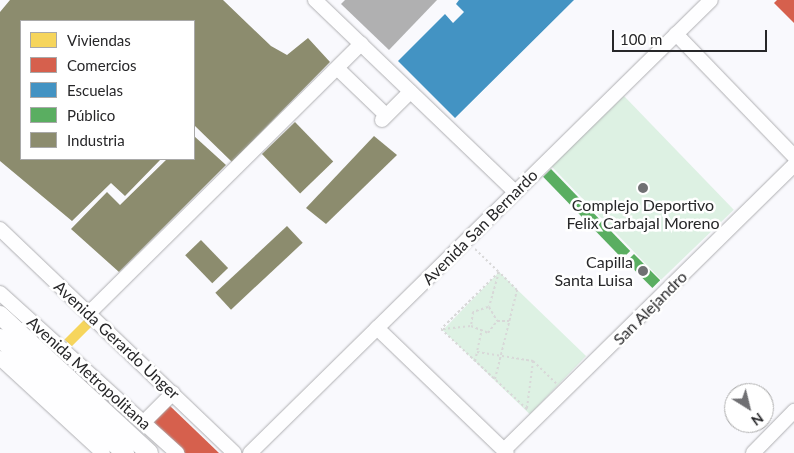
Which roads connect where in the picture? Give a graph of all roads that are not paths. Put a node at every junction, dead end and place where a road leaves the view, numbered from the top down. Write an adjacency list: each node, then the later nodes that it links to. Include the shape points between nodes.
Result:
1 (314, 0): 4 (street)
2 (711, 0): 3 (street, Avenida San Bernardo)
3 (676, 34): 7 (street); 9 (street, Avenida San Bernardo)
4 (360, 44): 5 (street); 6 (street)
5 (338, 69): 6 (street, via 384,118); 12 (street)
6 (410, 92): 9 (street)
7 (794, 156)
8 (794, 165): 21 (street, San Alejandro, via 565,391 532,414)
9 (515, 192): 14 (street, Avenida San Bernardo)
10 (0, 229): 12 (street, Avenida Gerardo Unger)
11 (0, 293): 19 (street, Avenida Metropolitana)
12 (89, 313): 17 (street, Avenida Gerardo Unger)
13 (0, 315): 24 (main road, Avenida Metropolitana)
14 (377, 328): 20 (street, Avenida San Bernardo); 21 (street)
15 (0, 338): 23 (main road, Avenida Metropolitana)
16 (0, 358): 22 (street)
17 (173, 393): 19 (street); 26 (street, Avenida Gerardo Unger)
18 (794, 412): 27 (street)
19 (144, 422): 25 (street, Avenida Metropolitana)
20 (258, 450)
21 (506, 452)
22 (103, 453)
23 (126, 453)
24 (150, 453)
25 (176, 453)
26 (234, 453)
27 (753, 453)

